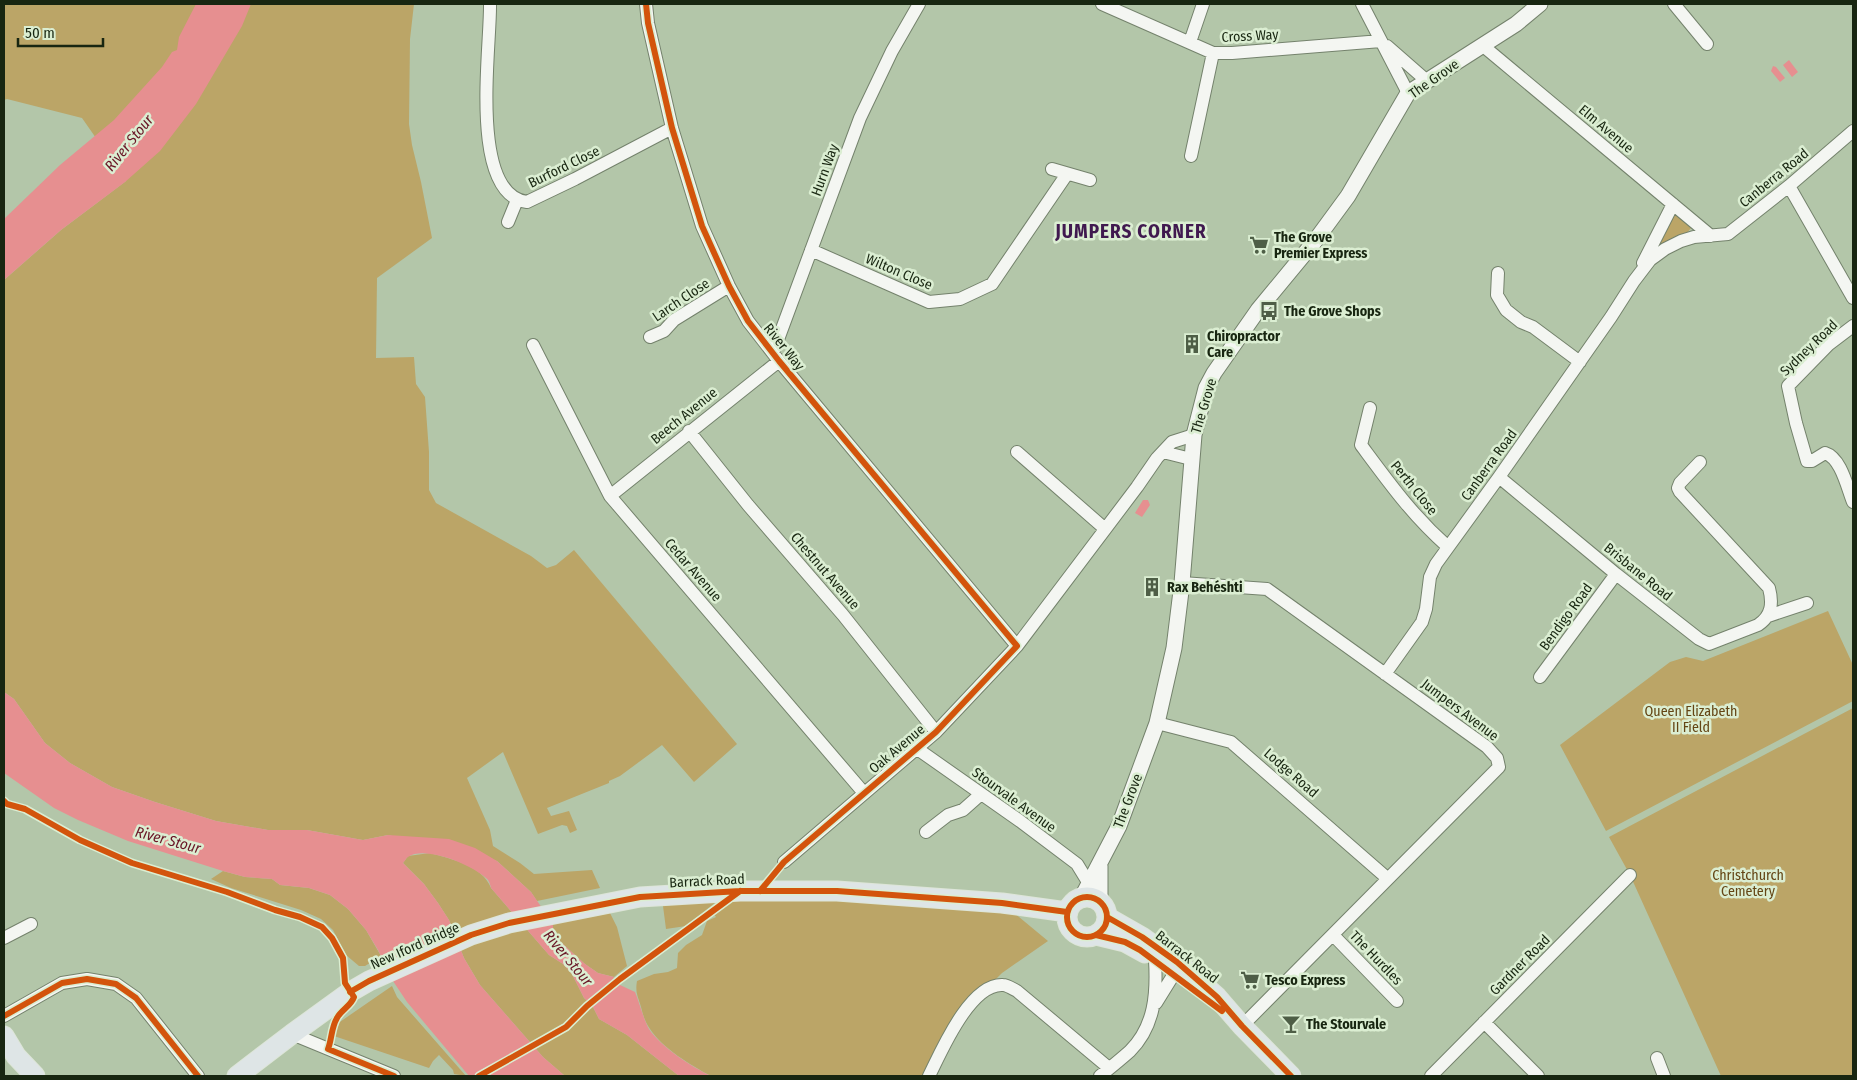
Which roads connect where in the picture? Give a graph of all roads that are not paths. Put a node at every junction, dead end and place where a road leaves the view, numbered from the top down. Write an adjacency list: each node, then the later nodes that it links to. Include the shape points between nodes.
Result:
1 (490, 4): 23 (street, Burford Close, via 488,138 498,179 506,192)
2 (646, 4): 16 (street, River Way)
3 (919, 4): 27 (street, Hurn Way, via 860,118)
4 (1102, 4): 10 (street, Cross Way)
5 (1203, 4): 10 (street)
6 (1362, 4): 9 (street)
7 (1540, 4): 12 (street, The Grove)
8 (1674, 4): 11 (street)
9 (1381, 41): 13 (street, Cross Way); 14 (street); 15 (street)
10 (1190, 42): 13 (street, Cross Way)
11 (1707, 44)
12 (1482, 45): 14 (street, The Grove); 24 (street, Elm Avenue)
13 (1214, 53): 18 (street)
14 (1428, 81): 15 (street, The Grove)
15 (1408, 93): 39 (street, The Grove, via 1348,196 1258,310 1214,373 1206,388)
16 (672, 128): 23 (street, Burford Close, via 527,202); 30 (street, River Way, via 702,226)
17 (1853, 131): 22 (street, Canberra Road)
18 (1190, 156)
19 (1052, 169): 20 (street)
20 (1067, 174): 21 (street); 27 (street, Wilton Close, via 992,284 960,299 929,302)
21 (1090, 180)
22 (1789, 186): 26 (street, Canberra Road, via 1728,234); 31 (street)
23 (518, 200): 25 (street)
24 (1673, 204): 26 (street, Elm Avenue); 29 (street, Canberra Road)
25 (508, 222)
26 (1711, 236): 29 (street, Canberra Road, via 1694,237 1665,248)
27 (811, 250): 35 (street, Hurn Way)
28 (1498, 273): 36 (street, via 1497,295 1506,310)
29 (1634, 280): 36 (street, Canberra Road)
30 (729, 286): 33 (street, Larch Close, via 674,320 664,331); 35 (street, River Way, via 748,321)
31 (1853, 298)
32 (1853, 326): 46 (street, Sydney Road, via 1828,345 1788,386 1806,461 1825,453 1831,455)
33 (650, 337)
34 (532, 345): 45 (street, Cedar Avenue)
35 (776, 357): 38 (street, Beech Avenue); 53 (street, River Way)
36 (1580, 362): 44 (street, Canberra Road)
37 (1370, 408): 48 (street, Perth Close, via 1356,446 1424,525)
38 (689, 431): 45 (street, Beech Avenue); 57 (street, Chestnut Avenue)
39 (1194, 435): 41 (street, Oak Avenue, via 1172,442); 42 (street, The Grove)
40 (1017, 452): 47 (street)
41 (1163, 452): 42 (street); 47 (street, Oak Avenue)
42 (1191, 459): 50 (street, The Grove)
43 (1700, 462): 52 (street, via 1678,488 1769,588 1772,598)
44 (1499, 477): 48 (street, Canberra Road); 49 (street, Brisbane Road)
45 (610, 496): 59 (street, Cedar Avenue)
46 (1853, 502)
47 (1104, 528): 53 (street, Oak Avenue)
48 (1448, 546): 54 (street, Canberra Road, via 1430,577 1422,622)
49 (1616, 574): 52 (street, Brisbane Road, via 1709,644 1758,624); 55 (street, Bendigo Road)
50 (1182, 583): 54 (street, Jumpers Avenue, via 1267,589); 56 (street, The Grove, via 1174,648)
51 (1807, 603): 52 (street, Brisbane Road)
52 (1768, 616)
53 (1017, 646): 57 (street, Oak Avenue)
54 (1385, 674): 65 (street, Jumpers Avenue, via 1487,747 1497,758 1499,767)
55 (1540, 677)
56 (1157, 723): 63 (street, The Grove, via 1119,826); 65 (street, Lodge Road, via 1232,742)
57 (936, 732): 58 (street, Oak Avenue)
58 (916, 748): 59 (street, Oak Avenue); 60 (street, Stourvale Avenue)
59 (864, 793): 62 (street, Oak Avenue)
60 (981, 794): 61 (street, via 963,810 948,815); 66 (street, Stourvale Avenue, via 1077,864)
61 (926, 832)
62 (784, 862)
63 (1100, 866): 66 (street, The Grove); 67 (street, The Grove)
64 (1630, 875): 78 (street, Gardner Road)
65 (1387, 878): 72 (street, Jumpers Avenue)
66 (1085, 890): 67 (main road); 68 (main road)
67 (1104, 909): 71 (main road, via 1104,928); 74 (main road, Barrack Road, via 1142,937)
68 (1067, 912): 70 (main road, Barrack Road, via 1002,903 837,891 740,891 640,897); 71 (main road, via 1066,919 1074,933 1088,937)
69 (31, 924): 73 (street)
70 (471, 935): 80 (main road, New Iford Bridge, via 369,981)
71 (1096, 935): 74 (main road, Barrack Road, via 1125,942)
72 (1333, 935): 75 (street, The Hurdles); 79 (street, Jumpers Avenue)
73 (4, 938)
74 (1168, 965): 76 (street); 76 (street, via 1166,989); 79 (main road, Barrack Road)
75 (1398, 1001)
76 (1154, 1005): 83 (street, via 1140,1039)
77 (4, 1016): 85 (street, via 62,983 88,978 116,984 136,998)
78 (1484, 1022): 90 (street, Gardner Road); 91 (street)
79 (1242, 1026): 89 (main road, Barrack Road)
80 (292, 1034): 86 (main road, New Iford Bridge); 87 (street)
81 (4, 1036): 84 (main road, via 16,1056)
82 (1657, 1058): 92 (street)
83 (1104, 1072): 88 (street, via 1017,991 1004,985 991,988 965,1010)
84 (35, 1076)
85 (198, 1076)
86 (237, 1076)
87 (394, 1076)
88 (929, 1076)
89 (1291, 1076)
90 (1431, 1076)
91 (1538, 1076)
92 (1664, 1076)

